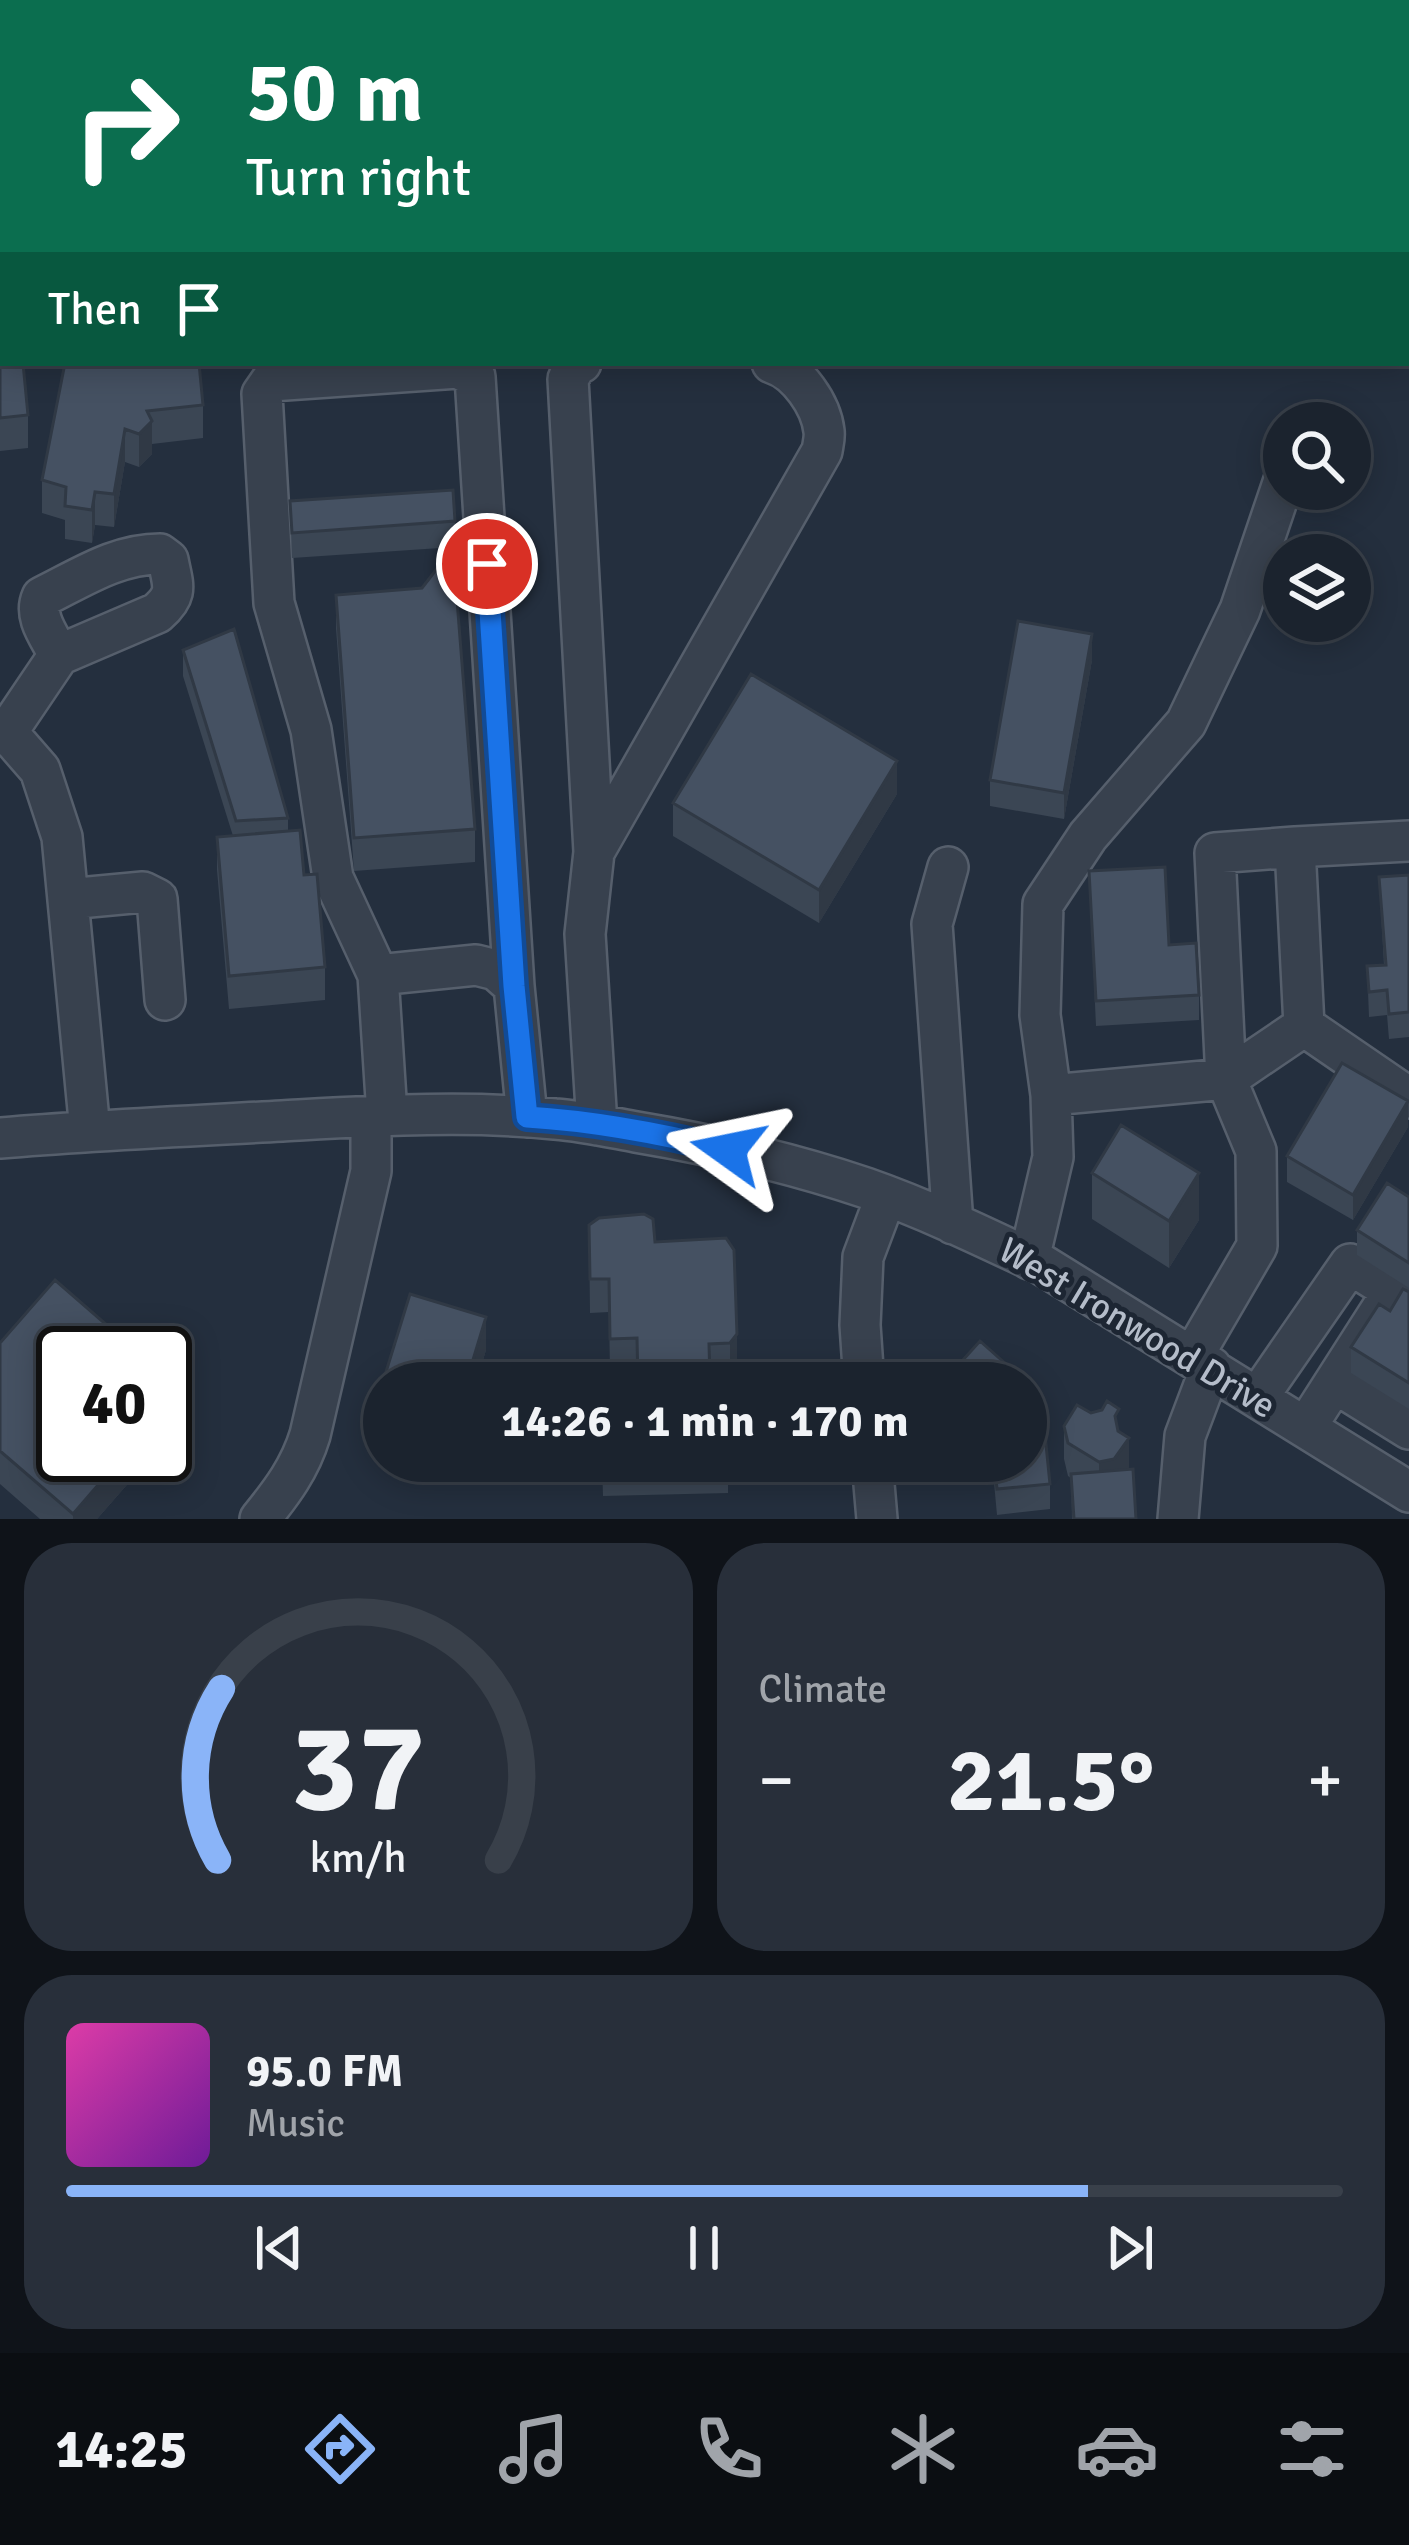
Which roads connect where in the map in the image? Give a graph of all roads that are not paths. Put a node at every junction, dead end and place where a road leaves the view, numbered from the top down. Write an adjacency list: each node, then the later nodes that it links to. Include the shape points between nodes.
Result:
1 (575, 366): 8 (street, via 568,379)
2 (781, 366): 8 (street, via 800,379 824,430 822,451)
3 (1274, 510): 16 (street, via 1240,610 1186,723 1088,836 1043,904 1040,1015)
4 (59, 655): 5 (street)
5 (2, 734): 10 (street, via 40,770 62,837)
6 (1409, 841): 7 (street)
7 (1295, 847): 14 (street); 15 (street, via 1215,853)
8 (594, 852): 20 (street, via 585,934)
9 (948, 867): 24 (street, via 932,923)
10 (68, 899): 13 (street, via 134,892 157,899); 21 (street)
11 (378, 975): 12 (street, via 476,965); 12 (street, via 333,878 314,745 274,603 262,394 272,381 458,368 475,376); 18 (street)
12 (514, 986): 19 (street)
13 (165, 1000)
14 (1304, 1026): 15 (street); 17 (street)
15 (1226, 1079): 16 (street); 28 (street, via 1256,1151 1257,1246)
16 (1051, 1095): 25 (street, via 1053,1157)
17 (1409, 1098)
18 (379, 1116): 19 (street, West Ironwood Drive); 21 (street, West Ironwood Drive); 35 (street, via 310,1435 287,1486)
19 (527, 1117): 20 (street, West Ironwood Drive)
20 (597, 1125): 23 (street, West Ironwood Drive, via 692,1142)
21 (90, 1131): 22 (street, West Ironwood Drive)
22 (0, 1138)
23 (886, 1196): 24 (street, West Ironwood Drive); 27 (street, via 863,1257)
24 (953, 1224): 25 (street, West Ironwood Drive)
25 (1029, 1258): 28 (street, West Ironwood Drive)
26 (1401, 1296): 29 (street); 30 (street, via 1350,1264)
27 (863, 1362)
28 (1202, 1362): 30 (street, West Ironwood Drive); 37 (street)
29 (1335, 1383): 31 (street); 32 (street)
30 (1258, 1397): 31 (street, West Ironwood Drive)
31 (1306, 1427): 34 (street, West Ironwood Drive)
32 (1409, 1429)
33 (874, 1482): 36 (street)
34 (1409, 1492)
35 (260, 1519)
36 (877, 1519)
37 (1178, 1519)

